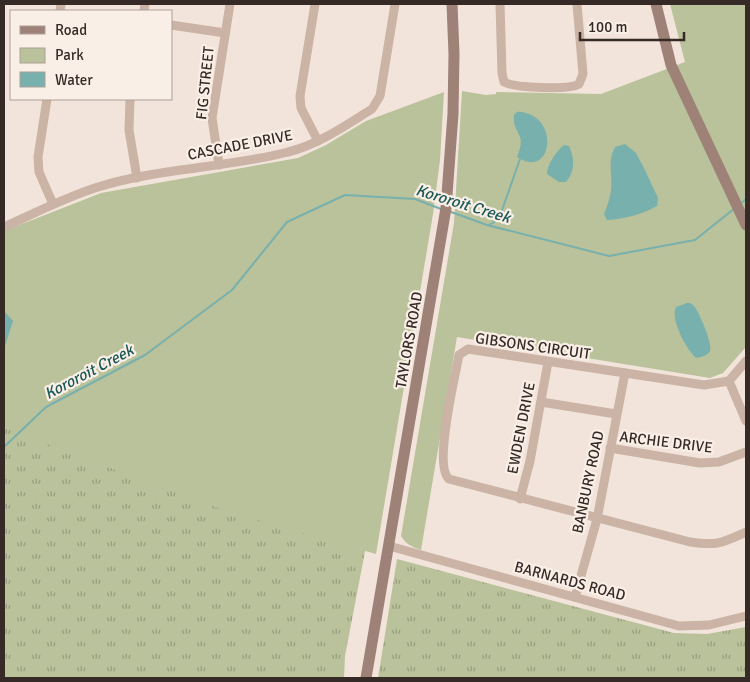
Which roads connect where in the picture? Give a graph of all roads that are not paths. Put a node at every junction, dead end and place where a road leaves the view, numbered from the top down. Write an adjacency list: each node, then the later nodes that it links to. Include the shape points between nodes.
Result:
1 (230, 4): 9 (street, FIG STREET)
2 (314, 4): 12 (street, via 300,96 301,108)
3 (395, 4): 12 (street, CASCADE DRIVE, via 377,103)
4 (452, 4): 30 (street, TAYLORS ROAD, via 454,54 450,169)
5 (500, 4): 6 (street, via 504,82 515,86 570,87 579,84 583,74)
6 (577, 4)
7 (656, 4): 16 (street, via 671,65)
8 (172, 25): 9 (street)
9 (225, 33): 13 (street, FIG STREET, via 212,118)
10 (47, 100): 15 (street, via 38,157 39,172)
11 (130, 100): 14 (street, via 129,130)
12 (318, 140): 13 (street, CASCADE DRIVE, via 290,152)
13 (219, 165): 14 (street, CASCADE DRIVE)
14 (137, 178): 15 (street, CASCADE DRIVE, via 98,187)
15 (53, 204): 17 (street, CASCADE DRIVE)
16 (746, 224)
17 (4, 227)
18 (746, 361): 21 (street)
19 (548, 362): 20 (street, GIBSONS CIRCUIT); 22 (street, EWDEN DRIVE); 27 (street, GIBSONS CIRCUIT, via 468,349 459,355 443,442 444,472 447,478)
20 (625, 373): 21 (street, GIBSONS CIRCUIT, via 704,385); 23 (street, BANBURY ROAD)
21 (729, 380): 24 (street)
22 (541, 402): 23 (street); 27 (street, EWDEN DRIVE)
23 (616, 414): 25 (street, BANBURY ROAD)
24 (746, 421)
25 (610, 448): 26 (street, ARCHIE DRIVE, via 700,463 719,462); 28 (street, BANBURY ROAD)
26 (746, 452)
27 (520, 499): 28 (street)
28 (597, 518): 29 (street, via 710,545); 31 (street, BANBURY ROAD)
29 (746, 532)
30 (388, 546): 31 (street, BARNARDS ROAD); 33 (street, TAYLORS ROAD)
31 (575, 597): 32 (street, BARNARDS ROAD, via 679,626 709,625)
32 (746, 616)
33 (366, 678)

